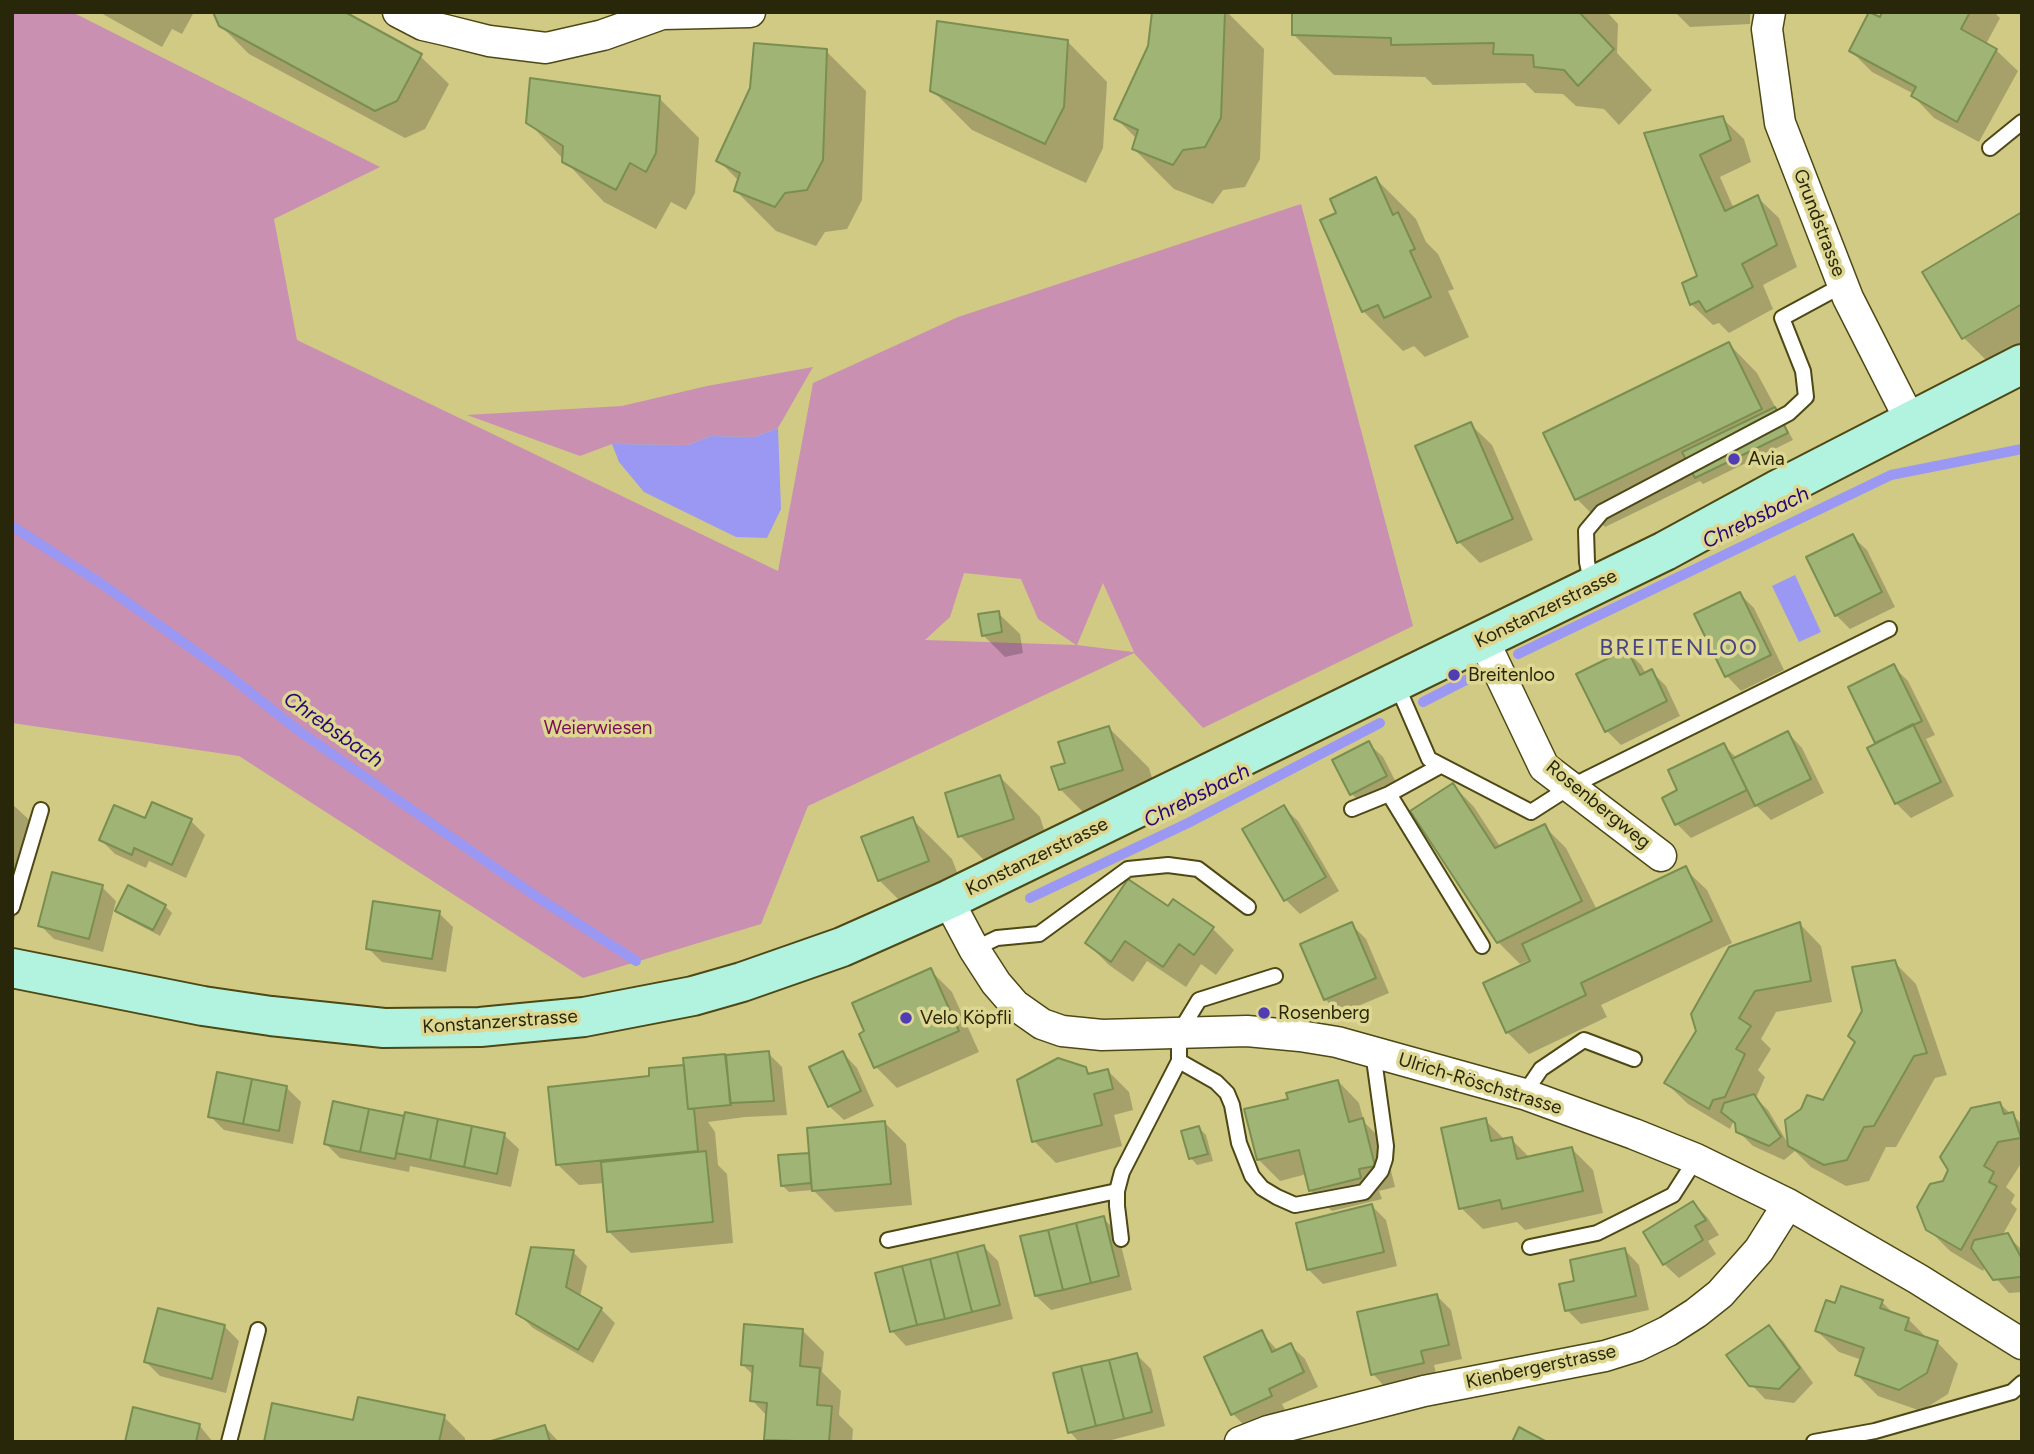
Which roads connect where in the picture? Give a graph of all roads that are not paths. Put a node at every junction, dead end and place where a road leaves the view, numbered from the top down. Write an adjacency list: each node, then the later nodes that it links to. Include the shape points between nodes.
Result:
1 (750, 12): 3 (street, via 662,14 603,35 545,48 489,41)
2 (1770, 12): 6 (street, Grundstrasse, via 1767,29 1780,123)
3 (411, 19)
4 (2022, 122): 5 (lane)
5 (1990, 148)
6 (1843, 285): 8 (street, Grundstrasse); 9 (lane, via 1782,318 1804,371 1806,397 1789,413 1602,512 1586,531)
7 (2022, 364): 8 (main road, Konstanzerstrasse)
8 (1911, 422): 9 (main road, Konstanzerstrasse)
9 (1592, 586): 11 (main road, Konstanzerstrasse)
10 (1889, 629): 14 (lane)
11 (1483, 639): 12 (main road, Konstanzerstrasse); 14 (street, Rosenbergweg, via 1544,767)
12 (1395, 682): 13 (lane, via 1429,759); 19 (main road, Konstanzerstrasse)
13 (1440, 766): 14 (lane, via 1531,812); 15 (lane)
14 (1570, 787): 18 (street, Rosenbergweg)
15 (1389, 794): 16 (lane); 22 (lane)
16 (1352, 809)
17 (41, 810): 21 (lane)
18 (1661, 856)
19 (948, 900): 23 (street, Ulrich-Röschstrasse); 24 (main road, Konstanzerstrasse, via 798,964 693,996 584,1017 480,1027 384,1028 271,1016)
20 (1248, 906): 23 (lane, via 1198,869 1168,865 1128,869 1039,934 997,938)
21 (12, 907)
22 (1482, 946)
23 (974, 950): 26 (street, Ulrich-Röschstrasse, via 1015,1005 1042,1024 1062,1031)
24 (12, 968)
25 (1275, 976): 26 (lane, via 1199,1000)
26 (1179, 1047): 27 (street, Ulrich-Röschstrasse, via 1247,1031 1338,1042); 27 (lane, via 1227,1093 1252,1176 1262,1188 1295,1205 1364,1192 1381,1171 1386,1146); 31 (lane, via 1166,1090 1131,1153)
27 (1373, 1052): 29 (street, Ulrich-Röschstrasse)
28 (1634, 1059): 29 (lane, via 1584,1040 1541,1069)
29 (1524, 1094): 30 (street, Ulrich-Röschstrasse)
30 (1696, 1159): 32 (street, Ulrich-Röschstrasse); 35 (lane, via 1673,1195 1597,1233)
31 (1117, 1191): 33 (lane); 34 (lane)
32 (1788, 1204): 37 (street, Ulrich-Röschstrasse); 40 (street, Kienbergerstrasse, via 1759,1250 1720,1294 1637,1346 1424,1391)
33 (1121, 1239)
34 (888, 1240)
35 (1530, 1247)
36 (258, 1330): 39 (lane)
37 (2022, 1344)
38 (2022, 1383): 41 (lane, via 2012,1392 1875,1431)
39 (229, 1442)
40 (1240, 1442)
41 (1814, 1442)

